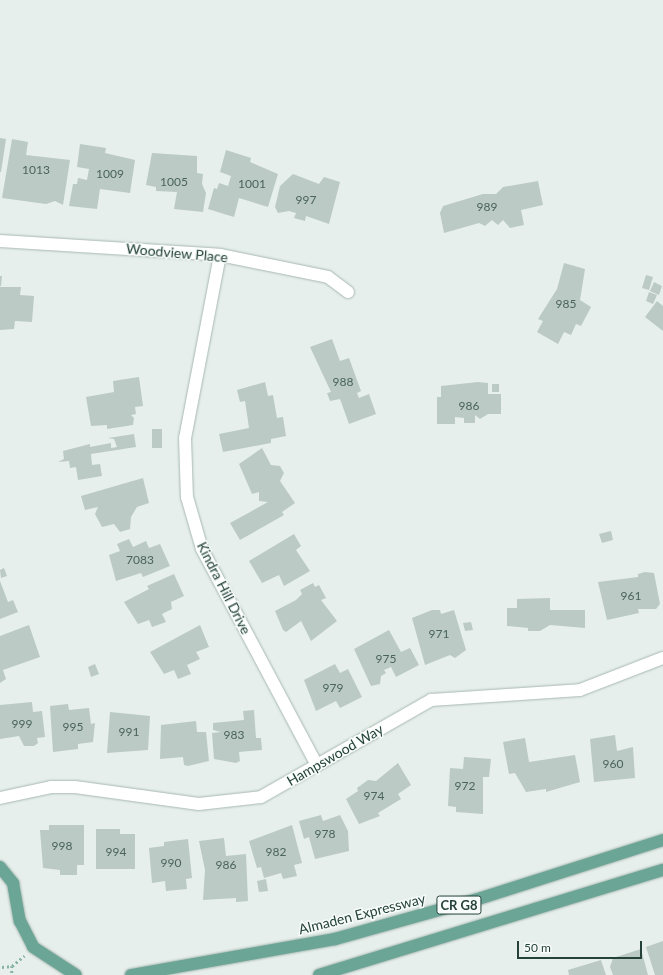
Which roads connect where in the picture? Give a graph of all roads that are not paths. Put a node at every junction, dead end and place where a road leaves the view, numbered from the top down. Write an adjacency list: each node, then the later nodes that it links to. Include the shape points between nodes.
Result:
1 (0, 241): 2 (street, Woodview Place)
2 (220, 255): 3 (street, Woodview Place, via 328,277); 5 (street, Kindra Hill Drive, via 185,438 187,497 202,549)
3 (348, 292)
4 (663, 658): 5 (street, Hampswood Way, via 580,690 431,700)
5 (317, 765): 6 (street, Hampswood Way, via 261,796 199,804 75,787 51,787)
6 (0, 798)
7 (663, 840): 11 (main road, Almaden Expressway / CR G8, via 475,900 335,939)
8 (0, 867): 10 (main road, via 13,882 20,921 33,947)
9 (663, 870): 12 (main road, CR G8)
10 (76, 975)
11 (131, 975)
12 (319, 975)

